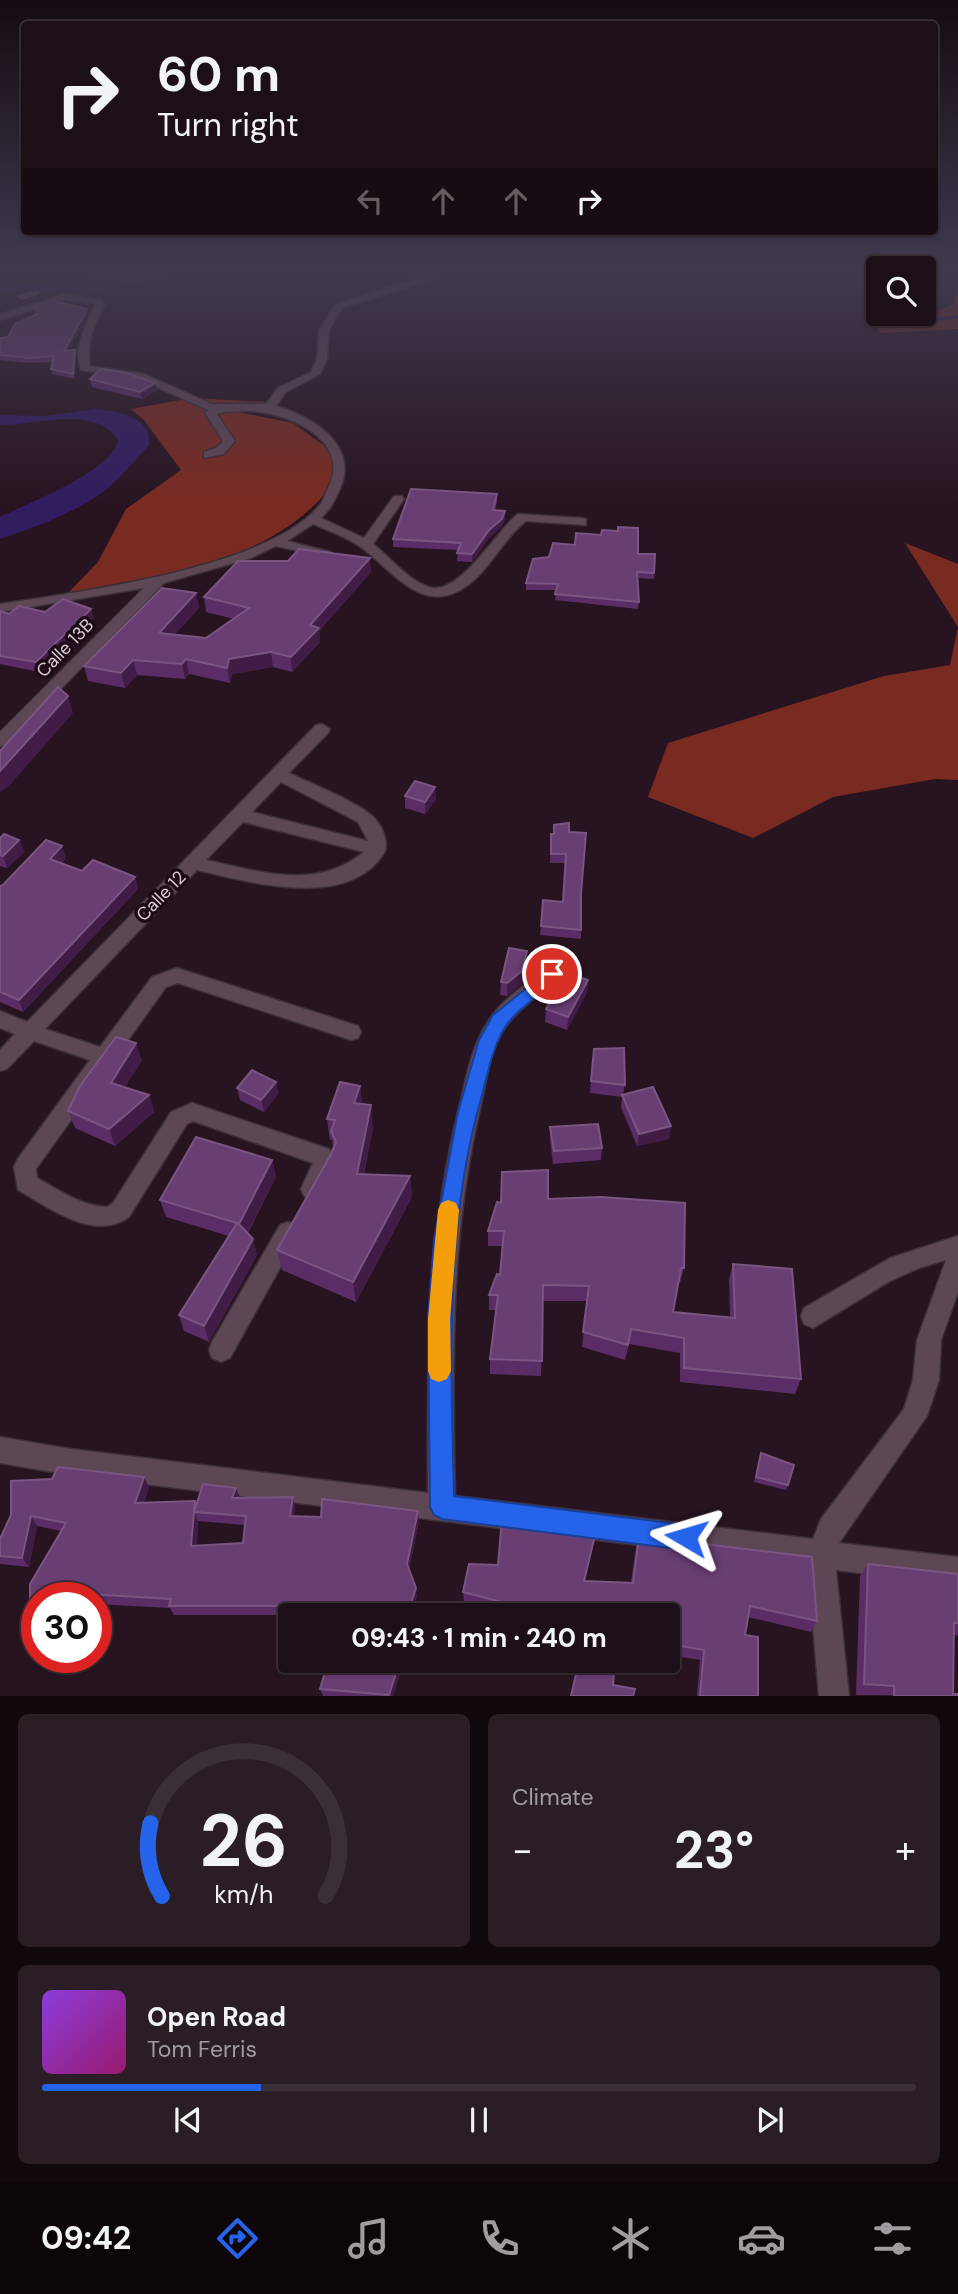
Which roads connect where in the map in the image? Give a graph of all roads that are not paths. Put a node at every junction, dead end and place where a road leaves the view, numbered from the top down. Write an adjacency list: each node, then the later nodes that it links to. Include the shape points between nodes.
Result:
1 (86, 347): 3 (street, via 85,368 134,374)
2 (323, 347): 4 (street, via 315,374 282,390)
3 (219, 408): 4 (street); 5 (street, via 211,413 229,441)
4 (269, 408): 7 (street, via 320,432 335,446 341,465 339,484 326,508)
5 (208, 455)
6 (398, 499): 10 (street)
7 (312, 519): 9 (street); 10 (street)
8 (581, 522): 10 (street, via 523,517 465,581 441,593 412,585)
9 (276, 542): 11 (street); 12 (street)
10 (366, 545)
11 (343, 560)
12 (158, 581): 13 (street); 15 (street, Calle 13B)
13 (0, 608)
14 (322, 729): 16 (street, Calle 12)
15 (0, 741)
16 (279, 774): 17 (street, Calle 12); 18 (street, via 364,818 373,827)
17 (239, 815): 18 (street); 19 (street, Calle 12)
18 (377, 849): 19 (street, via 346,874 326,880 296,882)
19 (193, 863): 23 (street, Calle 12)
20 (552, 974): 31 (street, via 499,1020 488,1040 453,1177 439,1319)
21 (0, 1019): 23 (street)
22 (351, 1032): 24 (street, via 177,975 159,982)
23 (29, 1034): 24 (street); 25 (street, Calle 12)
24 (104, 1056): 29 (street, via 25,1167 26,1183 62,1202 104,1217 121,1210 179,1118 192,1112 321,1156 325,1162)
25 (0, 1063)
26 (958, 1247): 28 (street, via 899,1263)
27 (958, 1259): 32 (street, via 929,1340 926,1380 914,1416 831,1529)
28 (813, 1316)
29 (222, 1350)
30 (0, 1450): 31 (street)
31 (442, 1507): 32 (street)
32 (821, 1554): 33 (street); 34 (street)
33 (958, 1571)
34 (834, 1696)

